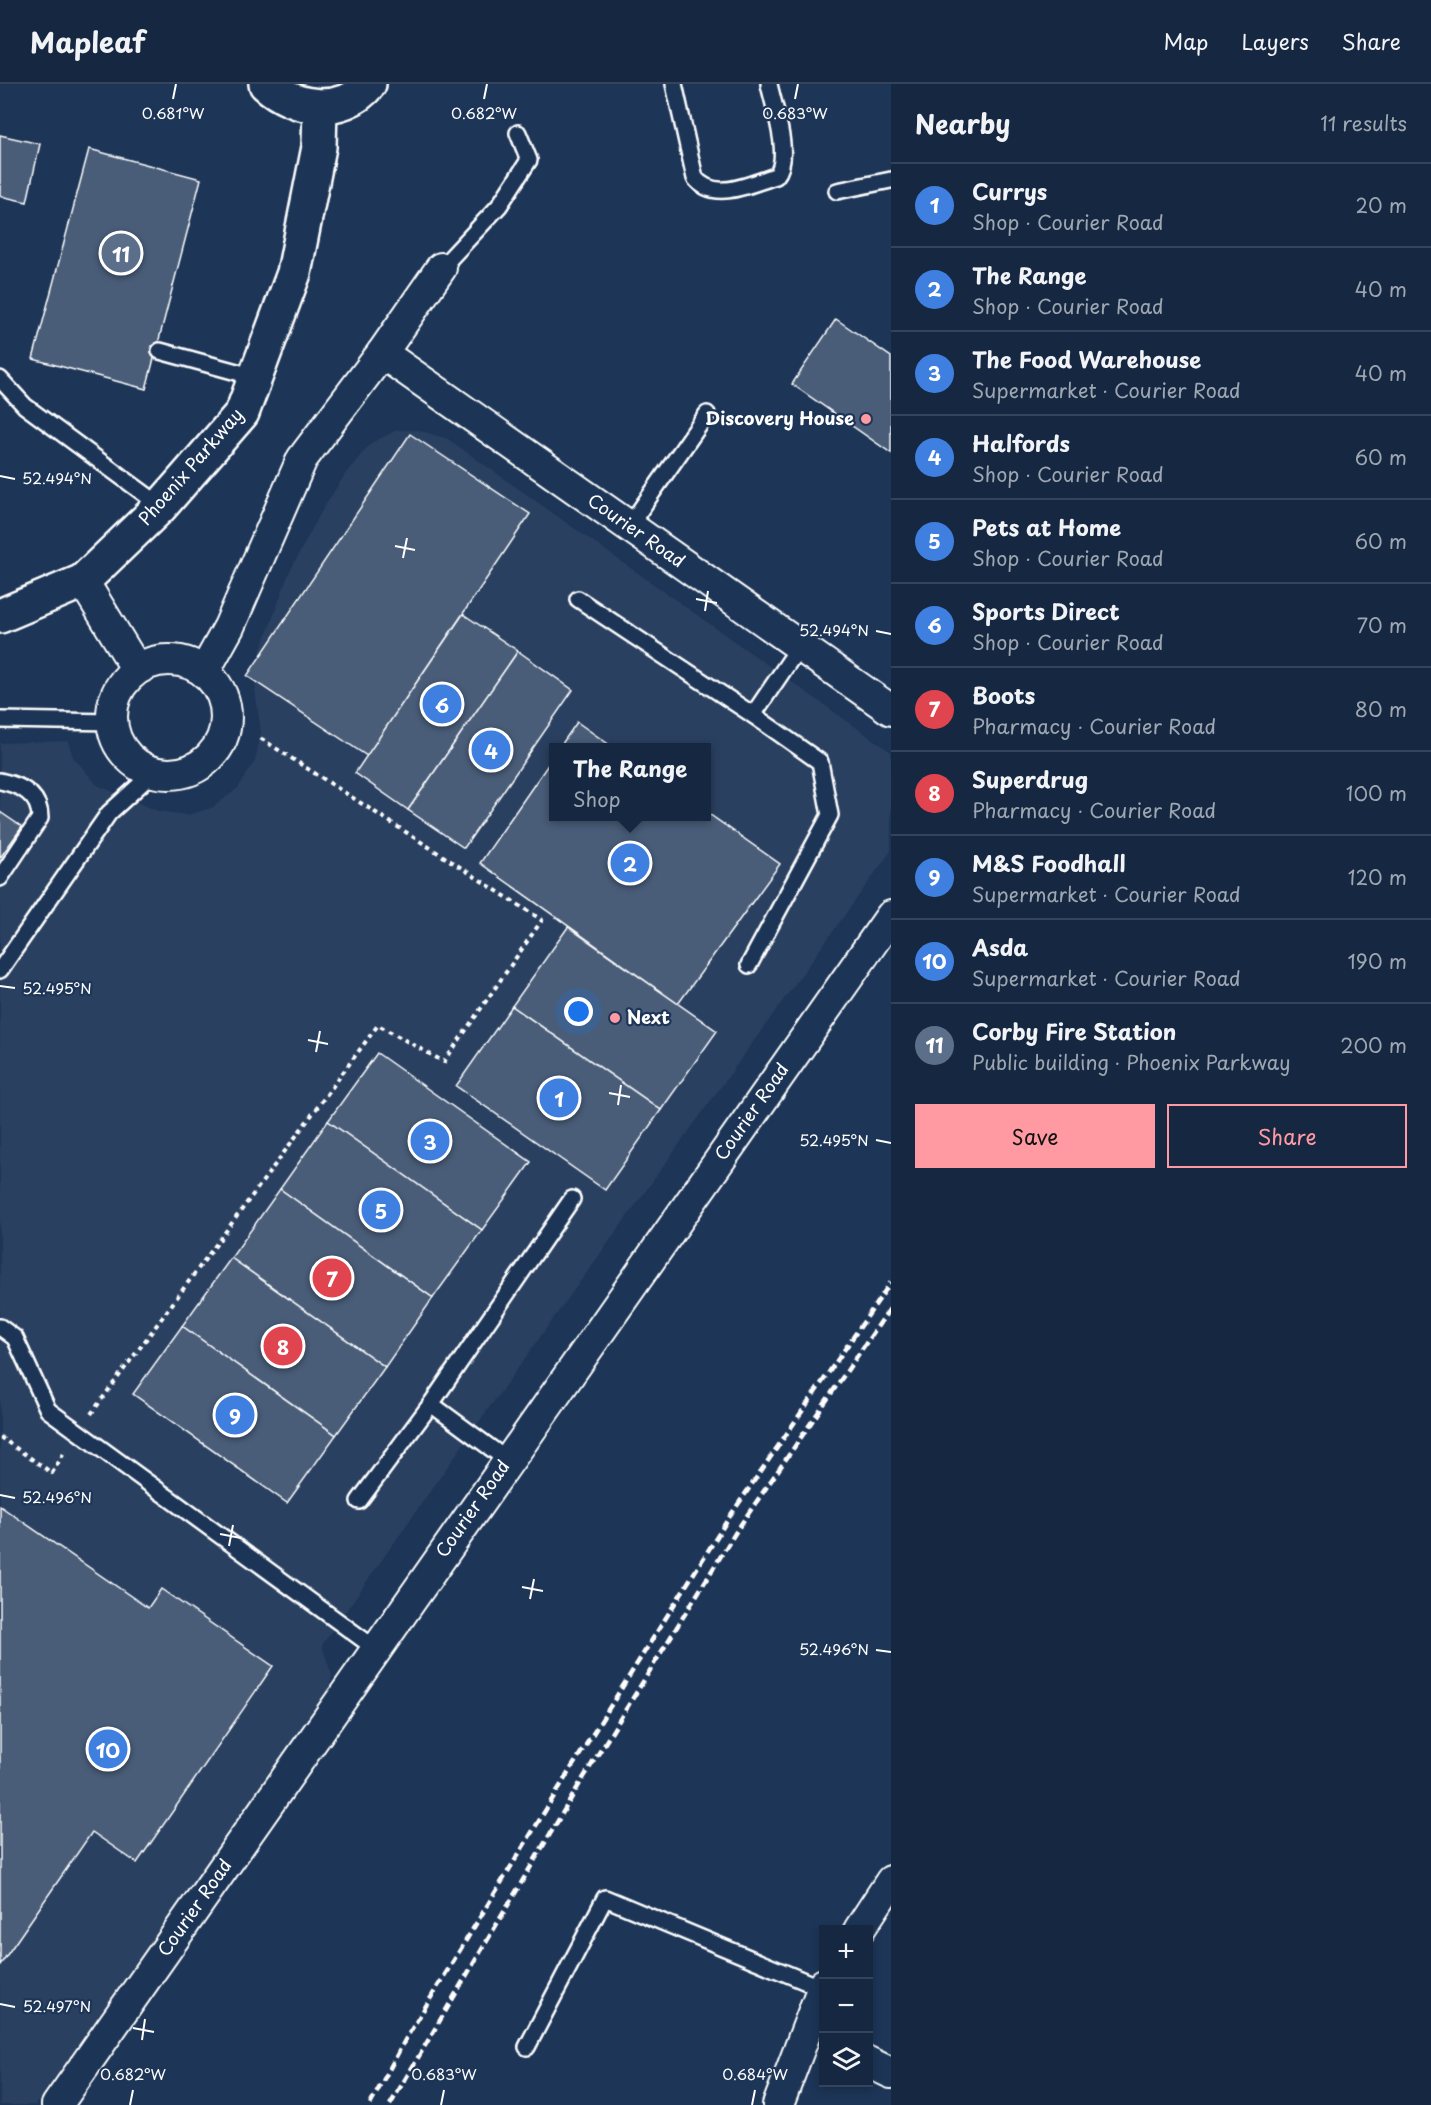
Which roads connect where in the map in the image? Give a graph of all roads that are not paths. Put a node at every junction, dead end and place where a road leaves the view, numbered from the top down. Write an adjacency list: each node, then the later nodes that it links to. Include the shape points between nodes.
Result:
1 (266, 84): 5 (main road, via 279,96 298,104)
2 (369, 84): 5 (main road, via 344,102)
3 (674, 84): 4 (lane, via 695,178 717,192 776,176 782,169 783,152)
4 (769, 84)
5 (320, 106): 12 (main road, Phoenix Parkway, via 319,147 294,273)
6 (518, 133): 9 (lane, via 529,160 500,206)
7 (891, 180): 8 (lane)
8 (837, 191)
9 (441, 268): 11 (street)
10 (160, 351): 12 (lane)
11 (382, 353): 16 (street, Courier Road); 22 (street, via 302,459 229,627)
12 (255, 377): 15 (main road, Phoenix Parkway, via 242,413)
13 (0, 379): 15 (lane, via 25,406)
14 (707, 414): 16 (lane)
15 (162, 506): 17 (main road, Phoenix Parkway)
16 (629, 526): 20 (street, Courier Road)
17 (83, 581): 19 (main road, Phoenix Parkway); 21 (street)
18 (578, 599): 24 (lane)
19 (0, 616)
20 (799, 647): 23 (street, Courier Road); 24 (lane)
21 (136, 668): 22 (street, via 159,658 184,662); 26 (street, via 123,681 114,702)
22 (204, 672): 27 (street, via 219,688 226,711 224,732 213,755 191,770)
23 (891, 710)
24 (753, 715): 31 (lane, via 820,762 830,815)
25 (0, 720): 26 (lane)
26 (113, 722): 27 (street, via 119,743 131,761)
27 (154, 772): 32 (lane, via 109,813)
28 (0, 781): 29 (lane, via 32,794 40,808 40,818)
29 (0, 878)
30 (891, 916): 36 (street, Courier Road)
31 (749, 966)
32 (0, 970)
33 (572, 1199): 35 (lane)
34 (0, 1328): 38 (lane, via 15,1338 48,1410)
35 (430, 1404): 36 (lane); 37 (lane)
36 (507, 1460): 38 (street, Courier Road)
37 (359, 1501)
38 (376, 1649): 47 (street, Courier Road)
39 (891, 1881): 40 (street)
40 (862, 1925)
41 (819, 1985): 44 (lane, via 605,1898)
42 (819, 2005): 43 (street)
43 (814, 2036): 48 (street)
44 (527, 2047)
45 (873, 2064): 46 (street)
46 (891, 2073)
47 (57, 2105)
48 (778, 2105)

